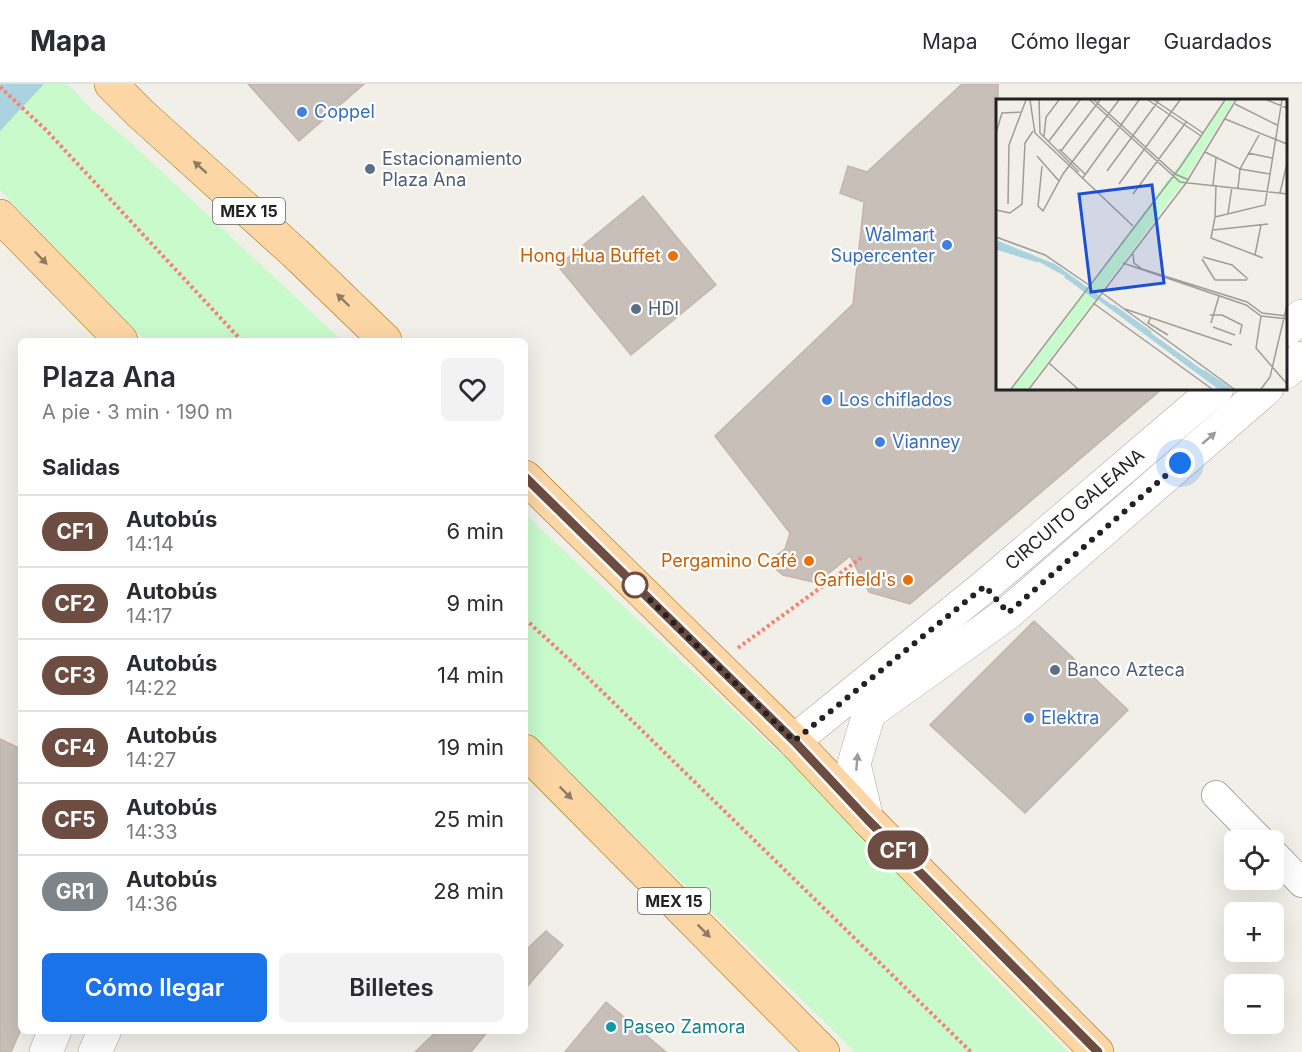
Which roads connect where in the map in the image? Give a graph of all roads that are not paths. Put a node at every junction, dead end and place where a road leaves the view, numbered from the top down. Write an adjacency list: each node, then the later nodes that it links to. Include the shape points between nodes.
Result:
1 (111, 84): 6 (main road, MEX 15, one-way to 1)
2 (0, 216): 5 (main road, one-way to 5)
3 (1302, 316): 4 (street)
4 (1287, 329)
5 (119, 338)
6 (383, 338)
7 (1302, 358): 8 (street)
8 (1287, 371)
9 (1215, 390): 12 (street, CIRCUITO GALEANA)
10 (1265, 390): 13 (street, CIRCUITO GALEANA, one-way to 10)
11 (528, 480): 14 (main road)
12 (985, 586): 13 (street); 14 (street, CIRCUITO GALEANA)
13 (1008, 613): 17 (street, CIRCUITO GALEANA, one-way to 13, via 854,764 869,713)
14 (794, 741): 17 (main road)
15 (528, 754): 25 (main road, MEX 15, one-way to 25)
16 (1216, 795): 18 (street)
17 (867, 819): 26 (main road)
18 (1250, 830)
19 (1284, 864): 20 (street)
20 (1302, 883)
21 (53, 1034): 23 (street)
22 (103, 1034): 24 (street)
23 (45, 1052)
24 (95, 1052)
25 (824, 1052)
26 (1097, 1052)

